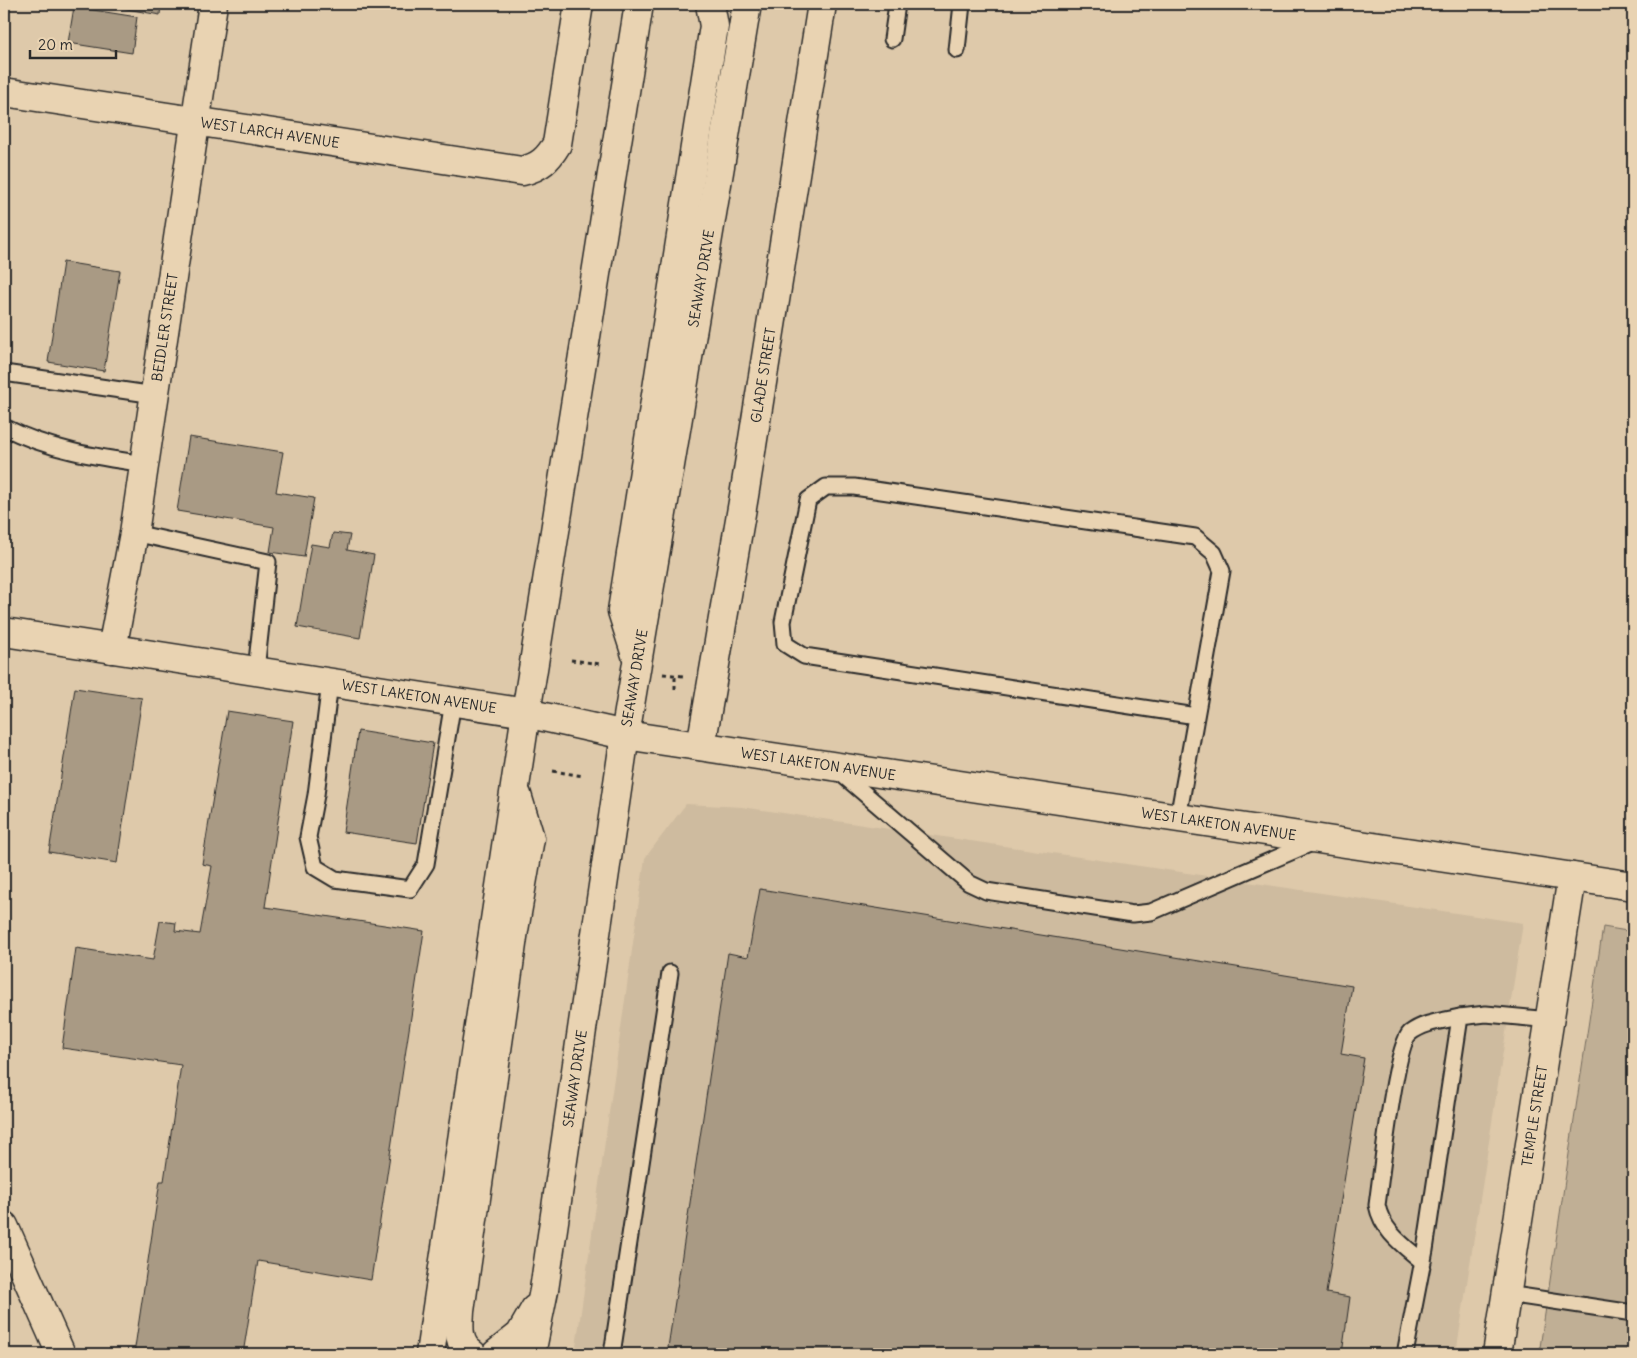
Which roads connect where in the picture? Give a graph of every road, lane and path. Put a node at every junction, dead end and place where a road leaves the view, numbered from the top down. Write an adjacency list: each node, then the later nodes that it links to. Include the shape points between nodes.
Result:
1 (213, 4): 12 (main road, BEIDLER STREET)
2 (579, 4): 12 (main road, WEST LARCH AVENUE, via 557,144 548,159 534,168 512,171)
3 (710, 4): 22 (main road, via 714,26 622,611)
4 (747, 4): 22 (main road, SEAWAY DRIVE)
5 (822, 4): 32 (main road, GLADE STREET)
6 (897, 4): 9 (lane)
7 (962, 4): 10 (lane)
8 (641, 6): 29 (main road)
9 (892, 39)
10 (957, 50)
11 (4, 92): 12 (main road, WEST LARCH AVENUE)
12 (196, 121): 14 (main road, BEIDLER STREET)
13 (4, 373): 14 (lane)
14 (155, 395): 16 (main road, BEIDLER STREET)
15 (4, 427): 16 (lane, via 46,446)
16 (145, 464): 17 (main road, BEIDLER STREET)
17 (134, 534): 19 (main road, BEIDLER STREET); 23 (lane, via 268,562)
18 (4, 632): 19 (main road, WEST LAKETON AVENUE)
19 (112, 649): 23 (main road, WEST LAKETON AVENUE)
20 (572, 660): 21 (path)
21 (601, 664)
22 (649, 667): 24 (path); 31 (main road, SEAWAY DRIVE)
23 (256, 670): 26 (main road, WEST LAKETON AVENUE)
24 (675, 675): 25 (path); 27 (path)
25 (690, 677)
26 (330, 683): 28 (main road, WEST LAKETON AVENUE); 28 (lane, via 308,837 315,867 335,879 410,889 426,864)
27 (675, 689)
28 (453, 702): 29 (main road, WEST LAKETON AVENUE)
29 (526, 713): 31 (main road, WEST LAKETON AVENUE); 36 (main road)
30 (1196, 716): 30 (lane, via 1222,571 1214,553 1195,537 854,486 826,486 808,500 783,622 785,644 804,656); 37 (lane)
31 (626, 734): 32 (main road, WEST LAKETON AVENUE); 46 (main road, SEAWAY DRIVE)
32 (700, 746): 33 (main road, WEST LAKETON AVENUE)
33 (832, 766): 37 (main road, WEST LAKETON AVENUE); 38 (lane, via 969,883 986,891 1133,914 1151,912)
34 (553, 771): 35 (path)
35 (583, 776)
36 (515, 786): 50 (main road); 51 (main road, via 530,838 460,1311 460,1338)
37 (1178, 818): 38 (main road, WEST LAKETON AVENUE)
38 (1321, 839): 39 (main road, WEST LAKETON AVENUE)
39 (1572, 877): 40 (main road, WEST LAKETON AVENUE); 43 (main road, TEMPLE STREET)
40 (1633, 886)
41 (670, 973): 54 (lane)
42 (1460, 1017): 43 (lane, via 1486,1014); 45 (lane); 45 (lane, via 1424,1024 1408,1034 1399,1058 1377,1205 1379,1219)
43 (1550, 1020): 47 (main road, TEMPLE STREET)
44 (4, 1226): 49 (main road)
45 (1423, 1262): 55 (lane)
46 (544, 1290): 52 (main road, via 524,1330); 53 (main road, SEAWAY DRIVE)
47 (1507, 1294): 48 (lane); 56 (main road, TEMPLE STREET)
48 (1633, 1313)
49 (61, 1354)
50 (430, 1354)
51 (472, 1354)
52 (496, 1354)
53 (530, 1354)
54 (612, 1354)
55 (1405, 1354)
56 (1497, 1354)

